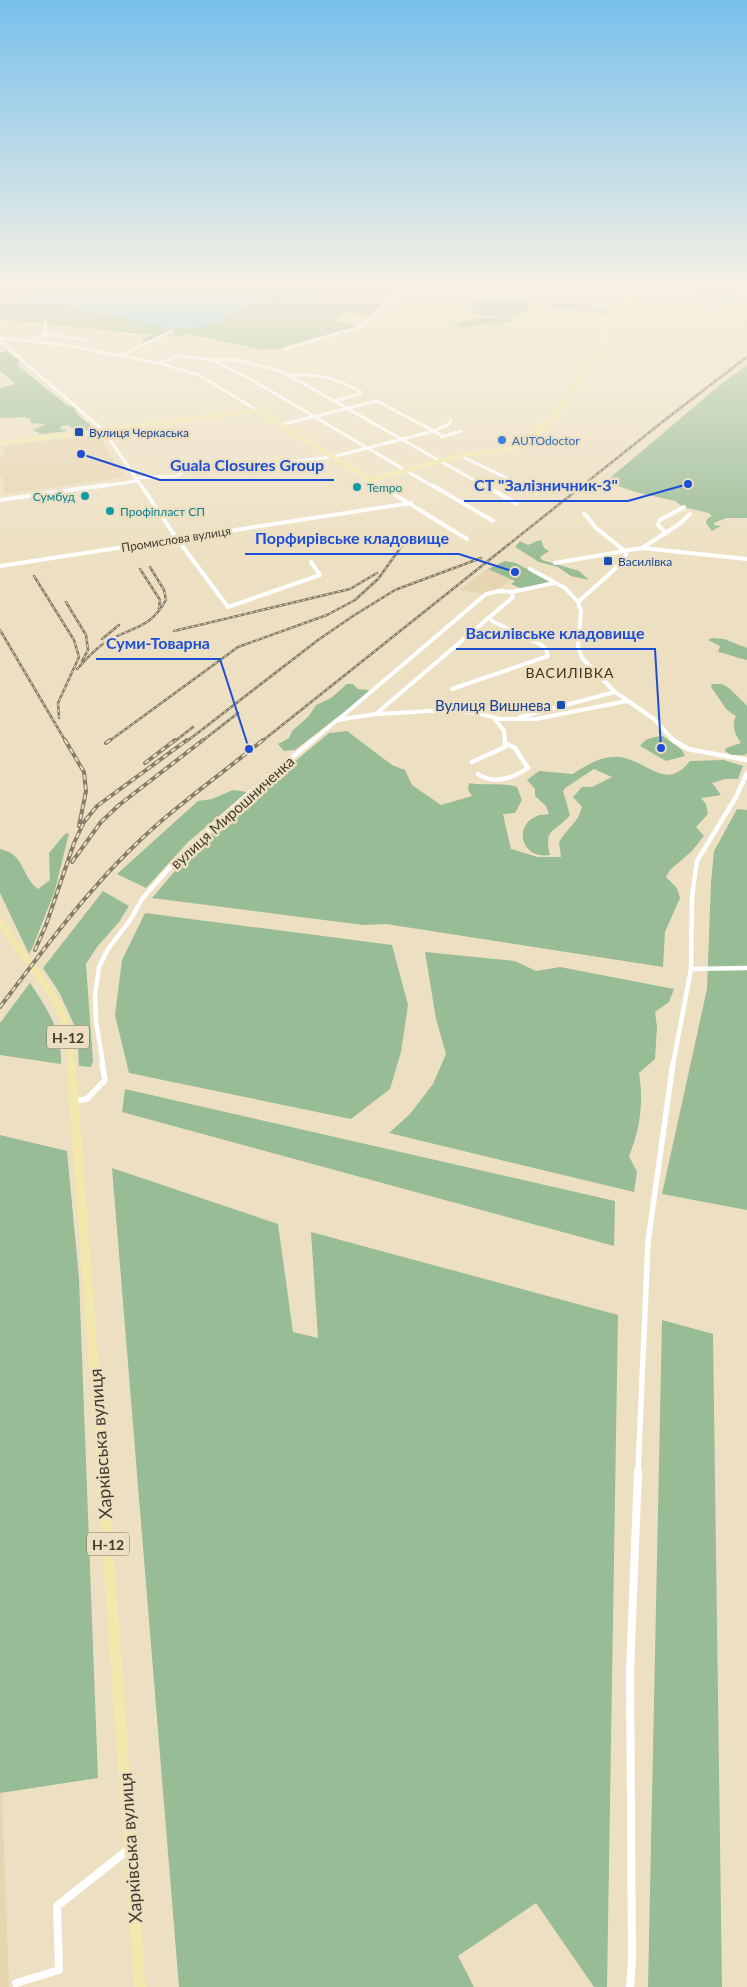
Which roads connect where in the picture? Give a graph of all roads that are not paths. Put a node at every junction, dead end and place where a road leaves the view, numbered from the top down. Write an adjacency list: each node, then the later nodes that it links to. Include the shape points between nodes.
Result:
1 (42, 377): 15 (street)
2 (202, 377): 9 (street)
3 (246, 377): 10 (street)
4 (290, 377): 7 (street)
5 (329, 377): 7 (street, via 361,392)
6 (581, 377): 19 (main road, via 551,420 538,425 526,438 529,441 509,450)
7 (334, 401): 8 (street)
8 (346, 408): 10 (street); 13 (street, via 379,402); 16 (street)
9 (258, 411): 12 (main road); 15 (main road)
10 (314, 416): 12 (street); 18 (street)
11 (451, 420): 13 (street)
12 (280, 425): 20 (main road)
13 (434, 431): 14 (street, via 442,437); 16 (street)
14 (461, 431)
15 (104, 432): 17 (main road); 25 (street)
16 (401, 439): 18 (street); 21 (street)
17 (0, 443)
18 (367, 448): 20 (street); 23 (street)
19 (459, 456): 21 (main road); 27 (street)
20 (332, 457): 22 (street, via 265,466); 26 (main road)
21 (439, 461): 23 (main road); 30 (street)
22 (255, 463)
23 (405, 470): 26 (main road); 34 (street)
24 (182, 472): 25 (street, via 176,476)
25 (136, 480): 28 (street); 36 (street)
26 (370, 480): 29 (street)
27 (537, 492)
28 (0, 500)
29 (411, 503): 36 (street, Промислова вулиця); 37 (street)
30 (517, 504)
31 (684, 507): 35 (street, via 660,520 658,525)
32 (584, 513): 39 (street)
33 (690, 514): 35 (street)
34 (493, 521)
35 (666, 533): 38 (street)
36 (177, 539): 41 (street, via 228,606 320,575); 43 (street, Промислова вулиця)
37 (467, 539)
38 (642, 548): 39 (street); 40 (street)
39 (625, 553): 42 (street); 47 (street, via 615,569)
40 (747, 559)
41 (310, 562)
42 (555, 563)
43 (0, 566)
44 (530, 569): 45 (street)
45 (554, 582): 46 (street); 47 (street)
46 (512, 592): 48 (street, via 513,597); 54 (street, via 486,594)
47 (578, 602): 50 (street, via 581,616 578,647 582,658)
48 (490, 618): 49 (street, via 540,644 548,656); 52 (street)
49 (452, 689)
50 (615, 692): 51 (street); 55 (street)
51 (627, 701): 55 (street, via 536,719); 57 (street, via 654,719 672,740 688,749)
52 (376, 714): 53 (street, via 449,710); 54 (street)
53 (494, 718): 55 (street); 56 (street, via 504,731)
54 (337, 720): 64 (street, вулиця Мирошниченка, via 246,796 177,860 142,900 108,949 99,967 95,996 105,1080 87,1099)
55 (510, 720)
56 (505, 743): 58 (street, via 505,747); 60 (street, via 515,748 528,768 518,775 500,779 486,780)
57 (747, 760)
58 (472, 762)
59 (747, 773): 63 (street, via 697,861 692,896)
60 (478, 774)
61 (0, 922): 64 (main road, Харківська вулиця / Н-12, via 60,1011 68,1032)
62 (747, 968): 63 (street)
63 (690, 969): 68 (street, via 648,1242 630,1672)
64 (75, 1101): 65 (main road, Харківська вулиця / Н-12)
65 (130, 1849): 66 (street, via 57,1906 59,1970); 67 (main road, Харківська вулиця / Н-12)
66 (16, 1982)
67 (140, 1987)
68 (630, 1987)

